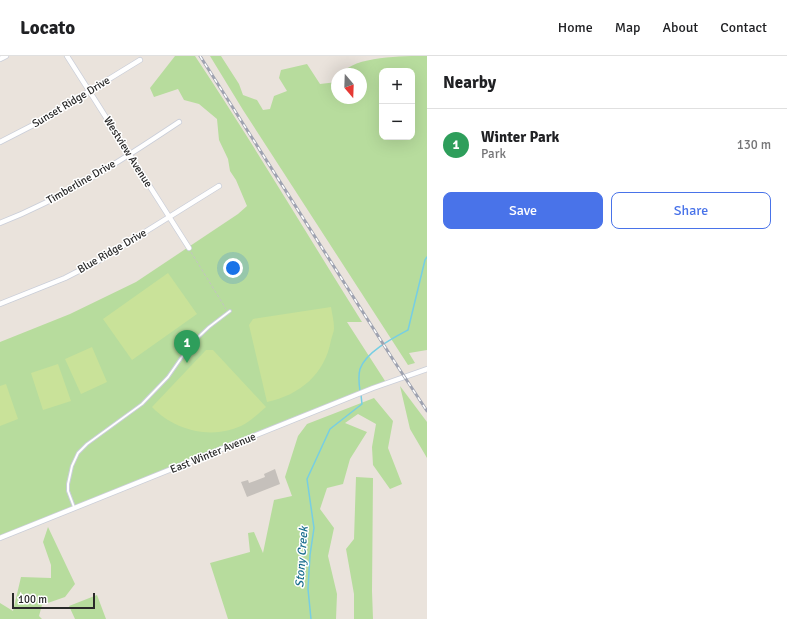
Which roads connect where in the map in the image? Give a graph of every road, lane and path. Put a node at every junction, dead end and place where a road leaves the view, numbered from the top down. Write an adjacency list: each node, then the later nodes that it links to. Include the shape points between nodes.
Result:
1 (6, 56): 3 (street)
2 (67, 56): 5 (street, Westview Avenue)
3 (0, 59)
4 (140, 60): 5 (street, Sunset Ridge Drive)
5 (90, 91): 7 (street, Sunset Ridge Drive); 8 (street, Westview Avenue)
6 (179, 122): 8 (street, Timberline Drive)
7 (0, 142)
8 (129, 155): 10 (street, Westview Avenue); 11 (street, Timberline Drive, via 71,190 29,212)
9 (219, 186): 10 (street, Blue Ridge Drive)
10 (169, 218): 12 (street, Westview Avenue); 13 (street, Blue Ridge Drive, via 65,278)
11 (0, 223)
12 (189, 248): 14 (path)
13 (0, 304)
14 (230, 311): 16 (lane, via 191,344 168,377 142,404 78,453 68,484)
15 (427, 369): 16 (street, East Winter Avenue, via 373,388)
16 (74, 509): 17 (street, East Winter Avenue)
17 (0, 538)

